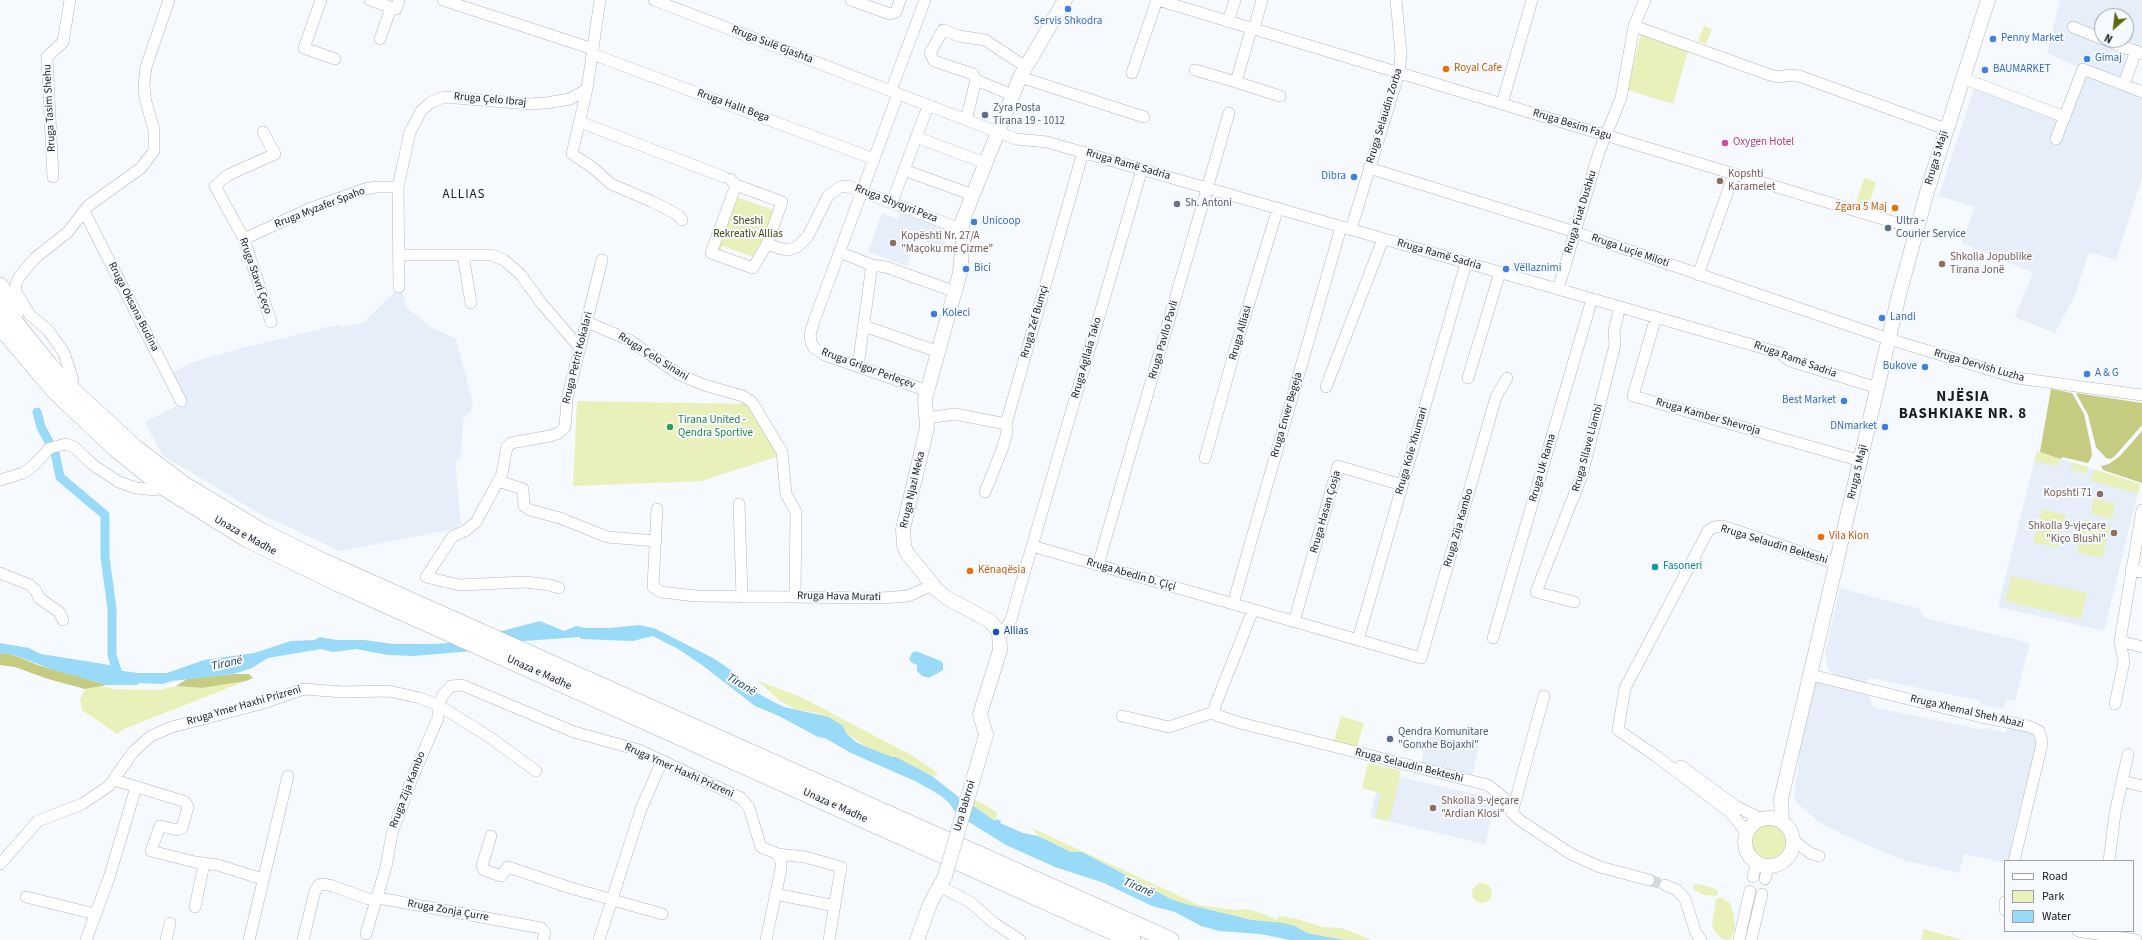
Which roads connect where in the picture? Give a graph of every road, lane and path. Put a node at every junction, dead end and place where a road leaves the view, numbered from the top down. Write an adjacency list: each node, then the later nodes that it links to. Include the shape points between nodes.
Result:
1 (70, 0): 63 (street, Rruga Tasim Shehu, via 63,42 47,57)
2 (169, 0): 71 (street, via 146,67 144,84 144,98 154,130 154,151 141,168 97,198)
3 (321, 0): 29 (street, via 304,48)
4 (370, 0): 19 (street)
5 (444, 0): 27 (street, Rruga Halit Bega)
6 (600, 0): 27 (street)
7 (654, 0): 39 (street, Rruga Sulë Gjashta)
8 (851, 0): 9 (street, via 894,14)
9 (900, 0)
10 (925, 0): 39 (street)
11 (1157, 0): 20 (street, Rruga Besim Fagu); 32 (street, Rruga Besim Fagu)
12 (1235, 0): 20 (street)
13 (1262, 0): 23 (street)
14 (1396, 0): 33 (street, Rruga Selaudin Zorba, via 1401,54)
15 (1532, 0): 43 (street)
16 (1646, 0): 21 (street, Rruga Fuat Dushku)
17 (1988, 0): 34 (main road, Rruga 5 Maji)
18 (1062, 1): 31 (main road, Rruga Njazi Meka)
19 (395, 4): 25 (street)
20 (1228, 22): 23 (street, Rruga Besim Fagu)
21 (1634, 26): 50 (street, via 1770,75 1799,76); 53 (street, Rruga Fuat Dushku, via 1621,98)
22 (2073, 27): 24 (street)
23 (1253, 29): 33 (street, Rruga Besim Fagu); 36 (street)
24 (2094, 35)
25 (380, 39)
26 (2126, 48): 28 (street)
27 (592, 52): 38 (street); 57 (street, Rruga Halit Bega)
28 (2139, 53): 37 (street)
29 (335, 59)
30 (1195, 70): 36 (street)
31 (1023, 72): 35 (street, via 985,40 959,36 943,30 930,53 931,58 973,74); 41 (main road, Rruga Njazi Meka); 46 (street)
32 (1132, 73)
33 (1399, 73): 43 (street, Rruga Besim Fagu); 59 (street, Rruga Selaudin Zorba)
34 (1962, 78): 47 (street); 50 (main road, Rruga 5 Maji)
35 (976, 80): 41 (street); 48 (street)
36 (1236, 82): 42 (street)
37 (2124, 84): 40 (street); 47 (street, via 2083,69)
38 (587, 89): 49 (street); 65 (street, Rruga Çelo Ibraj, via 570,99 546,103 529,104 452,96 437,99 421,111 412,125)
39 (894, 92): 44 (street, Rruga Sulë Gjashta); 57 (street, Rruga Grigor Perleçev)
40 (2142, 92)
41 (1012, 95): 52 (main road, Rruga Njazi Meka)
42 (1280, 96)
43 (1502, 104): 53 (street, Rruga Besim Fagu)
44 (928, 106): 48 (street, Rruga Sulë Gjashta); 54 (street)
45 (1229, 113): 66 (street, Rruga Pavllo Pavli)
46 (1144, 117)
47 (2065, 117): 55 (street)
48 (966, 120): 52 (street, Rruga Sulë Gjashta)
49 (580, 122): 64 (street); 72 (street, via 572,154 611,184 653,202 678,215)
50 (1946, 129): 75 (main road, Rruga 5 Maji)
51 (263, 132): 77 (street, Rruga Stavri Çeço, via 275,154 228,176 215,186)
52 (996, 132): 56 (street, Rruga Ramë Sadria, via 1023,141 1047,142); 58 (main road, Rruga Njazi Meka)
53 (1606, 136): 62 (street, Rruga Besim Fagu); 76 (street, Rruga Fuat Dushku)
54 (916, 137): 58 (street); 61 (street)
55 (2056, 139)
56 (1083, 152): 60 (street, Rruga Ramë Sadria); 115 (street, Rruga Zef Bumçi)
57 (874, 159): 67 (street, Rruga Grigor Perleçev)
58 (984, 163): 68 (main road, Rruga Njazi Meka)
59 (1369, 168): 73 (street, Rruga Selaudin Zorba); 76 (street, Rruga Luçie Miloti)
60 (1142, 169): 66 (street, Rruga Ramë Sadria); 128 (street, Rruga Agllaia Tako)
61 (904, 170): 68 (street); 69 (street)
62 (1734, 174): 75 (street, Rruga Besim Fagu); 87 (street)
63 (53, 177)
64 (730, 180): 79 (street, via 782,202); 79 (street, via 712,253 753,268)
65 (398, 187): 77 (street, Rruga Myzafer Spaho, via 365,189 309,209); 82 (street, Rruga Çelo Ibraj)
66 (1208, 188): 70 (street, Rruga Ramë Sadria); 130 (street, Rruga Pavllo Pavli)
67 (862, 190): 69 (street, Rruga Shyqyri Peza); 79 (street, Rruga Shyqyri Peza, via 847,186 833,190 823,204 808,236 796,247 790,250); 80 (street, Rruga Grigor Perleçev)
68 (973, 195): 74 (main road, Rruga Njazi Meka)
69 (892, 202): 74 (street, Rruga Shyqyri Peza)
70 (1278, 208): 73 (street, Rruga Ramë Sadria); 116 (street, Rruga Alliasi)
71 (84, 213): 108 (street, via 68,232 44,249 26,268 19,277 15,291 30,315 42,324 58,343); 113 (street, Rruga Oksana Budina)
72 (682, 220)
73 (1346, 228): 78 (street, Rruga Ramë Sadria); 138 (street, Rruga Enver Begeja)
74 (961, 229): 91 (main road, Rruga Njazi Meka, via 962,257)
75 (1916, 229): 102 (main road, Rruga 5 Maji)
76 (1575, 232): 87 (street, Rruga Luçie Miloti); 90 (street, Rruga Fuat Dushku)
77 (244, 239): 97 (street, Rruga Stavri Çeço)
78 (1383, 239): 84 (street, Rruga Ramë Sadria); 109 (street)
79 (767, 244)
80 (839, 252): 85 (street); 105 (street, Rruga Grigor Perleçev, via 811,328 811,342 814,348 825,354)
81 (463, 254): 82 (street); 93 (street); 103 (street, via 491,255 509,263)
82 (399, 255): 89 (street, Rruga Çelo Ibraj)
83 (602, 260): 98 (street, Rruga Petrit Kokalari)
84 (1466, 263): 86 (street, Rruga Ramë Sadria); 120 (street, Rruga Kole Xhumari)
85 (872, 265): 91 (street, via 886,267); 100 (street)
86 (1500, 272): 90 (street, Rruga Ramë Sadria); 106 (street)
87 (1698, 275): 102 (street, Rruga Luçie Miloti)
88 (0, 286): 108 (highway, via 32,334)
89 (399, 287)
90 (1558, 289): 92 (street, Rruga Ramë Sadria)
91 (956, 292): 104 (main road, Rruga Njazi Meka)
92 (1592, 299): 95 (street, Rruga Ramë Sadria); 144 (street, Rruga Uk Rama)
93 (471, 303)
94 (0, 304): 126 (highway, Unaza e Madhe, via 49,365 108,424)
95 (1620, 307): 96 (street, Rruga Ramë Sadria); 137 (street, Rruga Sllave Llambi, via 1614,331 1615,345 1582,476 1536,592)
96 (1656, 317): 110 (street, Rruga Ramë Sadria, via 1784,354 1790,361); 117 (street, Rruga Kamber Shevroja, via 1633,396)
97 (271, 322)
98 (587, 322): 103 (street, Rruga Petrit Kokalari); 135 (street, Rruga Çelo Sinani, via 620,335 680,375 743,396 752,402 782,452 785,490 796,512)
99 (0, 326): 126 (highway, Unaza e Madhe, via 54,390 100,435 161,485)
100 (864, 326): 104 (street); 105 (street)
101 (0, 336): 126 (highway, via 52,397 113,455 201,518)
102 (1889, 338): 110 (main road, Rruga 5 Maji); 112 (street, Rruga Dervish Luzha, via 2017,378)
103 (580, 348): 119 (street, Rruga Petrit Kokalari, via 562,431 550,436 511,443 507,448 504,469)
104 (939, 352): 111 (main road, Rruga Njazi Meka)
105 (858, 366): 111 (street, Rruga Grigor Perleçev)
106 (1468, 378)
107 (1507, 378): 148 (street, Rruga Zija Kambo, via 1496,397)
108 (73, 380): 126 (highway, via 127,432 178,473 220,501)
109 (1326, 387)
110 (1878, 388): 117 (main road, Rruga 5 Maji)
111 (928, 391): 114 (main road, Rruga Njazi Meka, via 925,404)
112 (2142, 396)
113 (181, 401)
114 (926, 418): 115 (street, via 954,414); 133 (main road, Rruga Njazi Meka, via 926,435 903,538 907,553)
115 (1006, 424): 122 (street, Rruga Zef Bumçi, via 1003,447)
116 (1205, 458)
117 (1861, 461): 129 (main road, Rruga 5 Maji)
118 (0, 480): 121 (street, via 23,473 54,447 70,444 102,472 120,482 136,488)
119 (498, 481): 127 (street, via 523,490 524,506 530,510 560,518 607,537); 134 (street, Rruga Petrit Kokalari, via 476,522 466,531 453,536 426,576 459,585 525,582)
120 (1402, 485): 141 (street, Rruga Hasan Çosja, via 1338,466); 145 (street, Rruga Kole Xhumari)
121 (156, 490)
122 (985, 492)
123 (739, 504): 136 (street)
124 (658, 509): 127 (street, Rruga Hava Murati)
125 (2142, 511): 131 (street)
126 (228, 520): 142 (highway, Unaza e Madhe, via 314,572)
127 (656, 541): 136 (street, Rruga Hava Murati, via 653,587 656,590 696,596)
128 (1032, 546): 130 (street, Rruga Abedin D. Çiçi); 143 (street, via 1010,620)
129 (1837, 564): 149 (main road, Rruga 5 Maji); 155 (street, Rruga Selaudin Bekteshi, via 1722,526 1708,531 1625,688)
130 (1098, 566): 138 (street, Rruga Abedin D. Çiçi)
131 (2136, 571): 146 (street)
132 (0, 574): 140 (street, via 30,585 39,598 59,612)
133 (933, 585): 135 (street, Rruga Hava Murati, via 918,593 900,597); 143 (main road, Rruga Njazi Meka, via 947,598 990,620)
134 (558, 588)
135 (795, 596): 136 (street, Rruga Hava Murati)
136 (742, 597)
137 (1574, 602)
138 (1233, 604): 139 (street, Rruga Abedin D. Çiçi)
139 (1253, 610): 141 (street, Rruga Abedin D. Çiçi); 153 (street)
140 (63, 620)
141 (1294, 622): 145 (street, Rruga Abedin D. Çiçi)
142 (452, 626): 192 (highway, Unaza e Madhe, via 557,665); 205 (highway, Unaza e Madhe, via 532,669)
143 (1000, 637): 179 (main road, Ura Babrroi, bridge, via 1000,650 980,714 986,735)
144 (1493, 638)
145 (1358, 640): 148 (street, Rruga Abedin D. Çiçi)
146 (2120, 641): 147 (street); 151 (street, via 2124,662)
147 (2142, 647)
148 (1421, 658)
149 (1811, 675): 164 (main road, Rruga 5 Maji); 173 (street, Rruga Xhemal Sheh Abazi, via 1980,717 2028,726 2039,731 2042,742)
150 (1544, 696): 165 (street)
151 (2115, 704)
152 (438, 706): 157 (street, Rruga Ymer Haxhi Prizreni, via 451,686 462,685 574,732 628,746); 158 (street, via 488,736); 160 (street, Rruga Ymer Haxhi Prizreni, via 399,692 304,689 260,704 172,727 151,736 133,752); 185 (street, Rruga Zija Kambo, via 438,718 392,834 391,849)
153 (1214, 712): 154 (street, via 1169,728); 165 (street, Rruga Selaudin Bekteshi, via 1227,720 1488,785 1503,797)
154 (1122, 716)
155 (1618, 726): 166 (street, via 1737,806); 168 (street, via 1731,813)
156 (2128, 754): 161 (street)
157 (662, 761): 171 (street, Rruga Ymer Haxhi Prizreni, via 744,801 749,808 761,846); 186 (street, via 648,789)
158 (536, 771)
159 (288, 776): 177 (street)
160 (114, 780): 163 (street); 175 (street, Rruga Ymer Haxhi Prizreni, via 102,792 82,804 38,821)
161 (2122, 781): 162 (street); 174 (street)
162 (2142, 786)
163 (136, 787): 176 (street, via 183,801 187,805 182,828 178,830 160,826 151,851); 189 (street)
164 (1781, 799): 166 (main road, Rruga 5 Maji); 167 (main road, Rruga 5 Maji)
165 (1512, 813): 178 (street, Rruga Selaudin Bekteshi, via 1582,859 1621,874)
166 (1764, 818): 167 (main road); 168 (main road, Rruga 5 Maji, via 1756,821)
167 (1782, 822): 170 (main road, Rruga 5 Maji, via 1789,829)
168 (1746, 832): 170 (main road, via 1744,846 1750,859 1761,872 1782,863)
169 (491, 836): 186 (street, via 482,866 484,870 501,876 508,867)
170 (1792, 845): 172 (street)
171 (778, 854): 182 (street, via 781,869); 187 (street, via 805,857 841,867)
172 (1815, 855)
173 (2014, 860)
174 (2109, 860)
175 (0, 864)
176 (204, 864): 177 (street); 188 (street)
177 (262, 879): 198 (street)
178 (1649, 880)
179 (943, 881): 203 (main road, via 930,904); 204 (street, via 994,924)
180 (1665, 885): 208 (street, via 1677,890 1685,899 1696,933)
181 (1750, 891): 209 (street)
182 (775, 894): 187 (street); 195 (street)
183 (1762, 894): 210 (street)
184 (26, 897): 189 (street)
185 (377, 899): 194 (street); 199 (street, via 357,896 333,886 319,885 315,891); 200 (street, Rruga Zonja Çurre, via 541,928 545,932)
186 (612, 900): 190 (street); 201 (street)
187 (835, 906): 202 (street)
188 (195, 907)
189 (95, 914): 196 (street)
190 (662, 914)
191 (170, 923): 197 (street)
192 (1151, 932): 206 (highway); 207 (highway)
193 (2091, 933): 211 (street)
194 (366, 934)
195 (769, 939)
196 (86, 940)
197 (166, 940)
198 (248, 940)
199 (302, 940)
200 (543, 940)
201 (599, 940)
202 (829, 940)
203 (917, 940)
204 (1020, 940)
205 (1132, 940)
206 (1170, 940)
207 (1180, 940)
208 (1701, 940)
209 (1739, 940)
210 (1751, 940)
211 (2136, 940)

